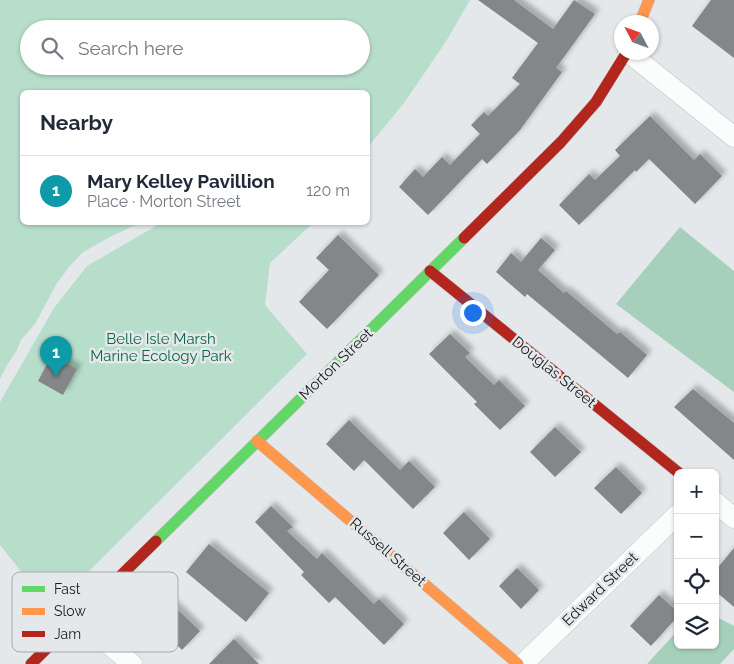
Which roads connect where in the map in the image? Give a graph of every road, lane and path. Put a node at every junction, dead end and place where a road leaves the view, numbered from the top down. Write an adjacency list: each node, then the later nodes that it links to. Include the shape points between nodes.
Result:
1 (649, 0): 2 (street)
2 (643, 15)
3 (623, 60): 6 (street, Morton Street, via 585,116)
4 (638, 60): 5 (street)
5 (734, 138)
6 (430, 271): 7 (street, Morton Street); 8 (street, Douglas Street)
7 (257, 441): 12 (street, Morton Street); 17 (street, Russell Street)
8 (674, 469)
9 (719, 505): 11 (street)
10 (674, 518): 18 (street, Edward Street)
11 (734, 518)
12 (125, 572)
13 (43, 652): 15 (street, Morton Street)
14 (118, 652): 16 (street)
15 (31, 664)
16 (132, 664)
17 (518, 664)
18 (523, 664)

